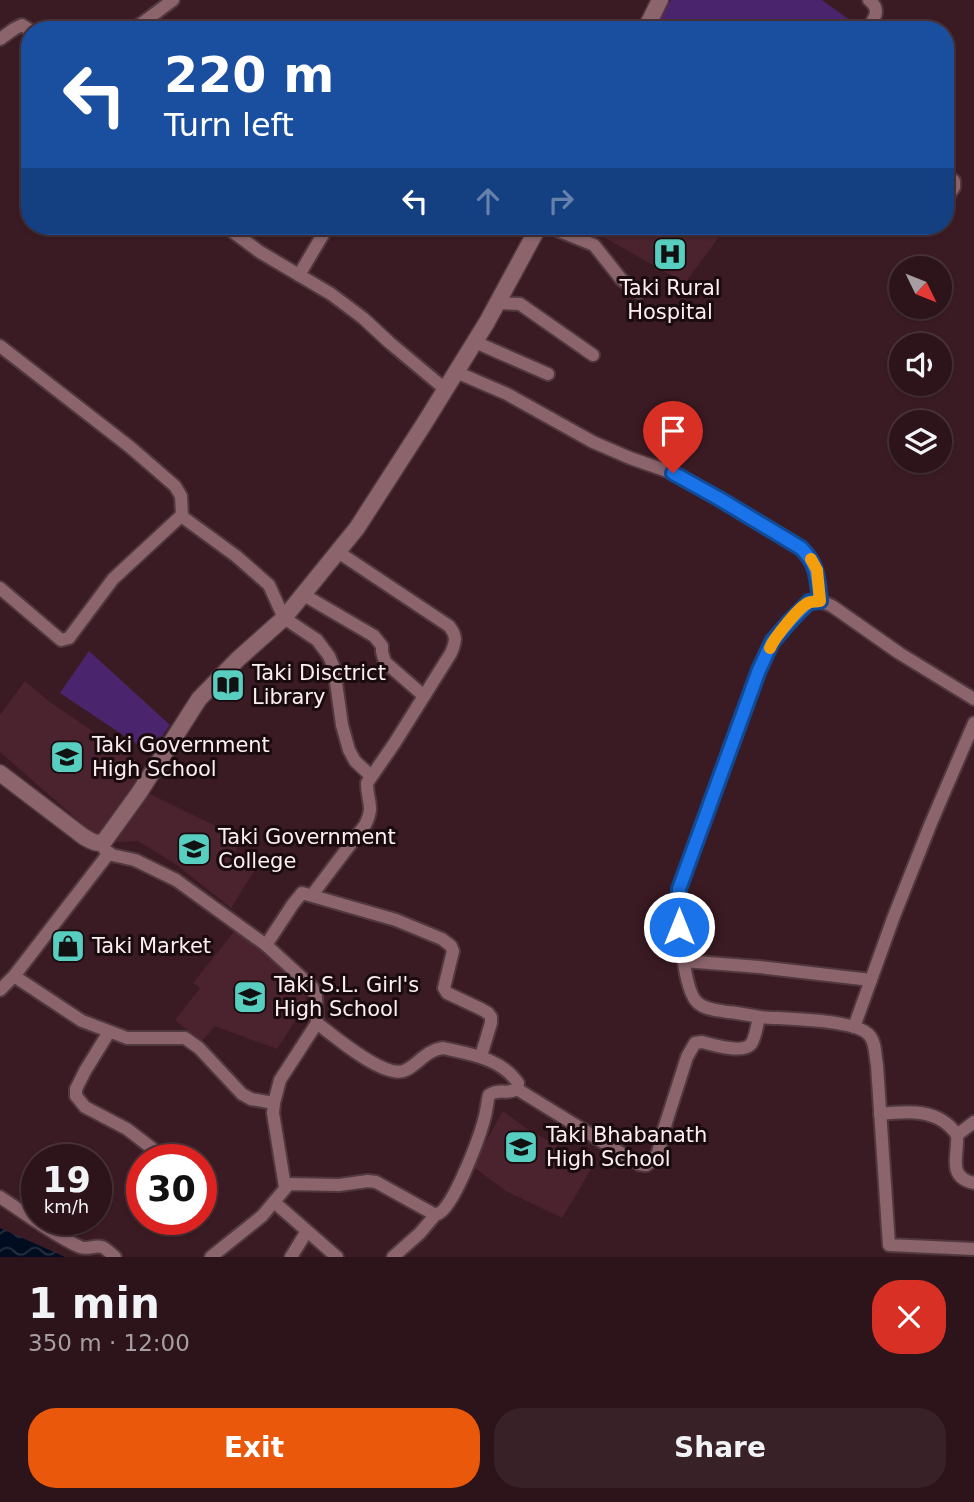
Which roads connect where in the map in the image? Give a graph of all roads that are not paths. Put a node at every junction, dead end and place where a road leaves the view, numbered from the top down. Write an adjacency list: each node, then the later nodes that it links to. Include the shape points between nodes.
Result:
1 (173, 0): 4 (street)
2 (660, 0): 5 (street)
3 (869, 0): 6 (street, via 877,10)
4 (146, 21)
5 (650, 21)
6 (873, 21)
7 (21, 26): 8 (street)
8 (0, 39)
9 (237, 235): 13 (street)
10 (323, 235): 13 (street)
11 (534, 235): 15 (street)
12 (569, 235): 14 (street, via 594,245 621,279)
13 (299, 275): 21 (street, via 363,318)
14 (639, 292)
15 (497, 303): 16 (street); 18 (street, via 520,304)
16 (475, 342): 19 (street); 20 (street)
17 (0, 346): 22 (street, via 175,486)
18 (593, 355)
19 (456, 372): 21 (street); 26 (street, via 507,394 593,442 673,473 801,548 817,570)
20 (548, 374)
21 (445, 389): 23 (street)
22 (182, 515): 24 (street, via 113,579 69,638 61,640); 27 (street, via 269,585)
23 (338, 552): 25 (street); 28 (street, via 455,633 452,653)
24 (0, 588)
25 (304, 595): 27 (street); 28 (street, via 374,636 385,662)
26 (820, 601): 29 (street); 36 (street, via 809,602 791,620 772,642 759,670 679,889)
27 (284, 618): 32 (street, via 317,640 330,656 349,750); 33 (street, via 199,699)
28 (424, 696): 32 (street)
29 (974, 699)
30 (974, 723): 38 (street)
31 (0, 773): 33 (street)
32 (371, 776): 34 (street, via 370,815)
33 (105, 848): 35 (street, via 176,880); 37 (street)
34 (312, 895): 35 (street, via 299,896); 44 (street, via 396,920 452,946 444,988 491,1017)
35 (266, 945): 41 (street, via 312,987)
36 (684, 961): 38 (street); 40 (street, via 696,1003)
37 (14, 976): 39 (street); 43 (street, via 82,1021)
38 (871, 979): 42 (street)
39 (1, 987)
40 (759, 1017): 42 (street); 45 (street, via 749,1046 742,1049 702,1042 691,1048 659,1153 646,1165)
41 (317, 1023): 44 (street, via 362,1057 397,1072 437,1049); 46 (street, via 280,1080)
42 (854, 1027): 47 (street, via 868,1032 873,1041)
43 (109, 1031): 46 (street, via 127,1038 185,1038 242,1094); 50 (street, via 76,1096 85,1107)
44 (481, 1056): 45 (street, via 515,1078)
45 (517, 1089): 55 (street, via 489,1095 460,1184 446,1208)
46 (274, 1103): 52 (street)
47 (880, 1114): 49 (street, via 929,1114); 58 (street)
48 (974, 1122): 49 (street)
49 (957, 1135): 51 (street, via 959,1176)
50 (146, 1144)
51 (974, 1183)
52 (285, 1187): 54 (street); 55 (street, via 376,1182)
53 (0, 1197): 59 (street, via 80,1247 99,1246)
54 (274, 1202): 56 (street); 60 (street)
55 (436, 1214): 63 (street)
56 (307, 1231): 61 (street); 62 (street)
57 (974, 1249): 58 (street)
58 (888, 1251)
59 (115, 1257)
60 (211, 1257)
61 (291, 1257)
62 (337, 1257)
63 (393, 1257)

